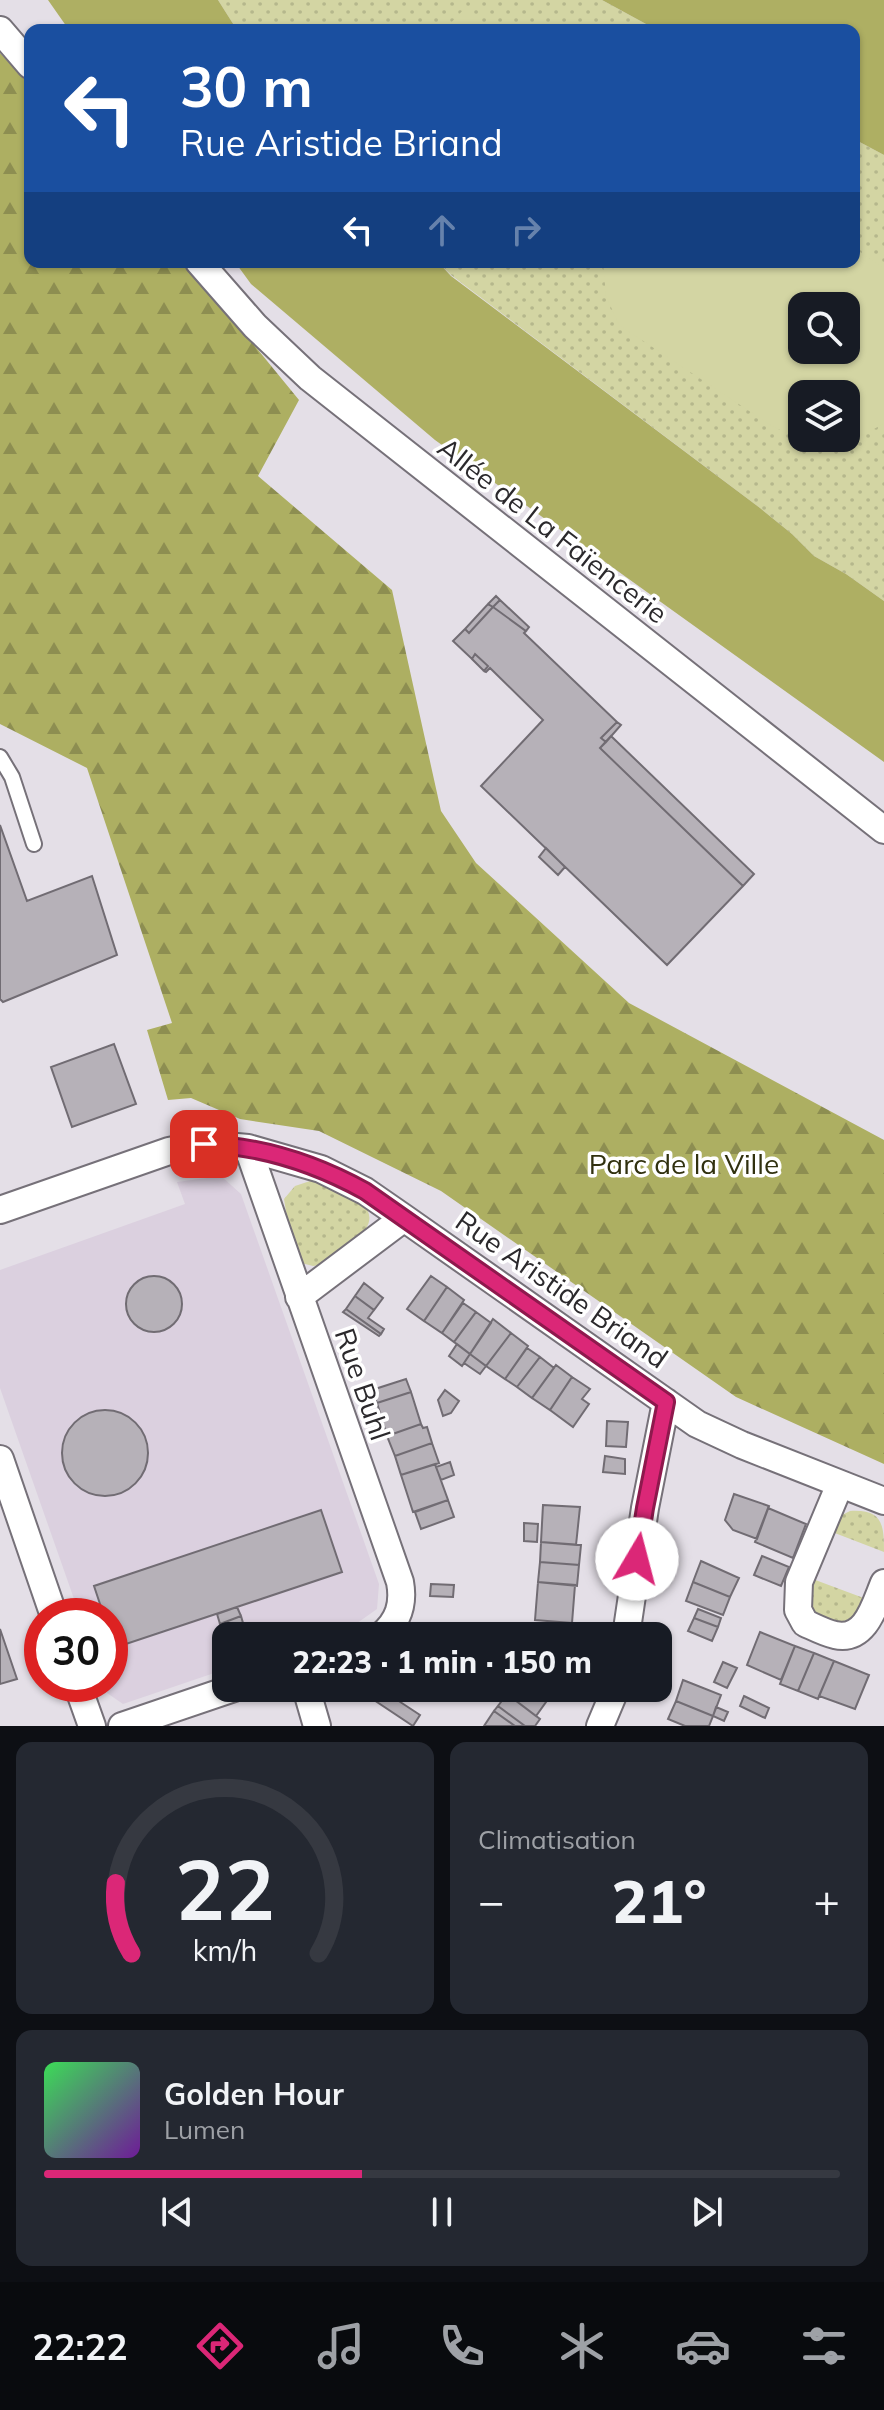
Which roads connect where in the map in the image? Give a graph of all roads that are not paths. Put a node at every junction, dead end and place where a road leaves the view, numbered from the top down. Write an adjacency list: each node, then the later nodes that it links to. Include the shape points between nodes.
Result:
1 (0, 30): 2 (street)
2 (24, 58)
3 (204, 268): 5 (street, Allée de La Faïencerie, via 310,378)
4 (0, 757): 6 (lane)
5 (884, 830)
6 (34, 844)
7 (248, 1148): 8 (street, Rue Aristide Briand, via 204,1144 169,1151); 9 (street, Rue Aristide Briand, via 342,1178); 10 (street, Rue Buhl)
8 (0, 1210)
9 (404, 1218): 10 (street); 11 (street, Rue Aristide Briand)
10 (299, 1297): 17 (street, Rue Buhl, via 400,1582 402,1604)
11 (666, 1402): 13 (street, Rue Aristide Briand, via 718,1435); 18 (street)
12 (0, 1459): 16 (street)
13 (840, 1484): 14 (street, Rue Aristide Briand); 15 (street, via 799,1582 798,1610 805,1623 848,1635 866,1624)
14 (884, 1501)
15 (884, 1583)
16 (48, 1598)
17 (394, 1622)
18 (628, 1622)
19 (212, 1695): 24 (street)
20 (83, 1702): 23 (street)
21 (310, 1702): 25 (street)
22 (610, 1702): 26 (street)
23 (92, 1726)
24 (122, 1726)
25 (317, 1726)
26 (600, 1726)

